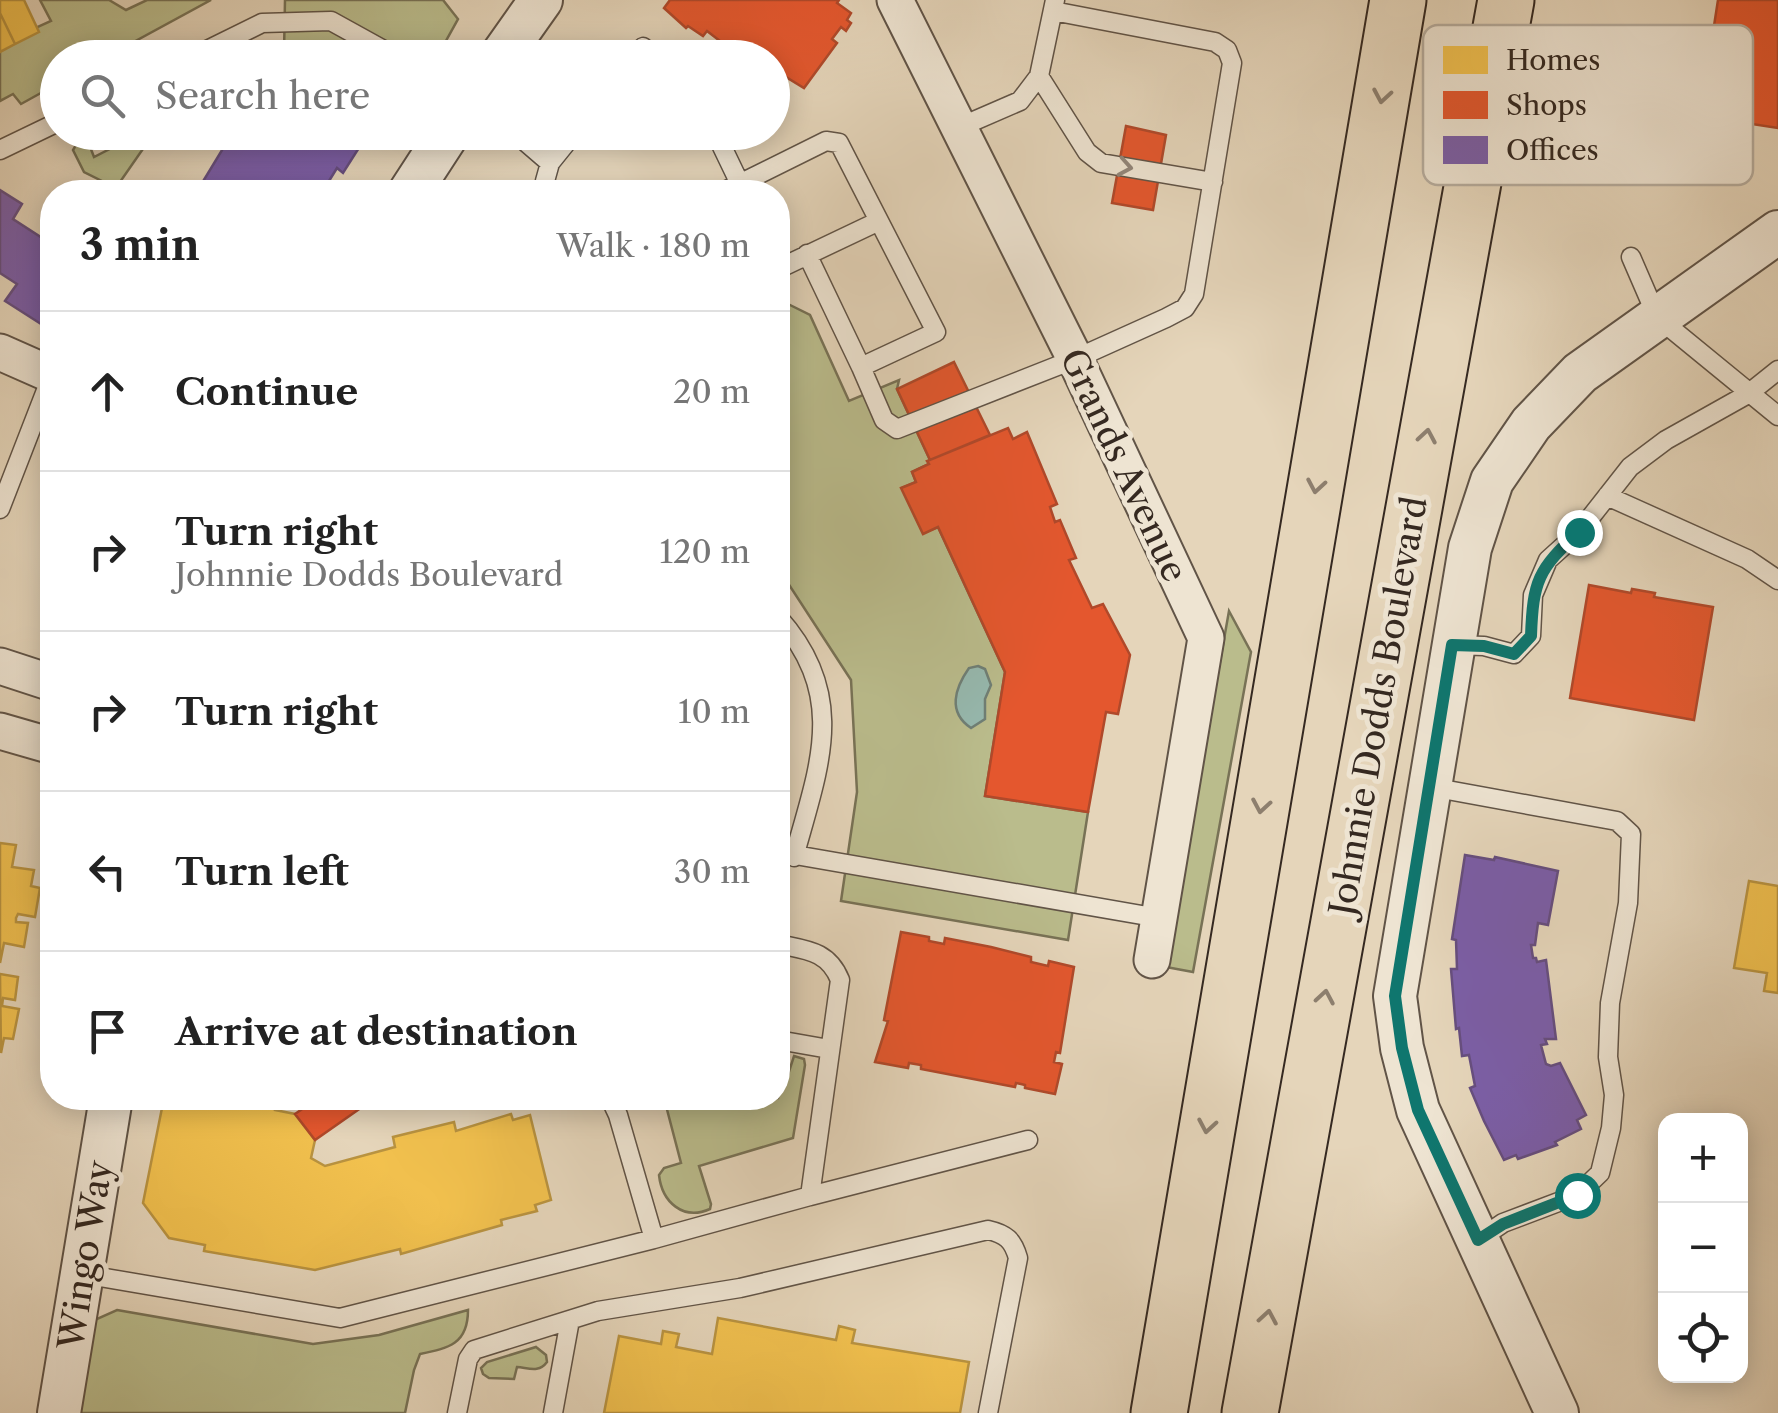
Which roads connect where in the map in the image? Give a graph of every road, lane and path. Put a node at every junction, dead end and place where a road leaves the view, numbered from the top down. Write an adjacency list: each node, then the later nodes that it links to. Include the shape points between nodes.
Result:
1 (541, 0): 9 (street)
2 (895, 0): 11 (street, Grands Avenue)
3 (1398, 0): 63 (highway, one-way to 63)
4 (1506, 0): 6 (highway, Johnnie Dodds Boulevard, one-way to 4)
5 (1054, 6): 10 (lane); 23 (lane, via 1227,50 1232,63)
6 (1501, 25)
7 (228, 40): 8 (lane, via 262,23 331,21)
8 (365, 40)
9 (513, 40)
10 (1039, 76): 11 (lane, via 1020,101); 23 (lane, one-way to 23, via 1087,152 1101,163)
11 (960, 127): 32 (street, Grands Avenue)
12 (40, 131): 13 (lane)
13 (0, 150)
14 (437, 150): 19 (street)
15 (535, 150): 18 (lane)
16 (560, 150): 18 (lane)
17 (720, 150): 21 (lane)
18 (550, 163): 20 (lane)
19 (418, 180)
20 (545, 180)
21 (729, 180)
22 (748, 180): 25 (lane, via 833,140)
23 (1212, 182): 32 (lane, via 1194,294 1184,308)
24 (1472, 185): 71 (highway, Johnnie Dodds Boulevard, one-way to 24)
25 (879, 221): 27 (lane); 33 (lane, via 936,332)
26 (1778, 232): 30 (street, Johnnie Dodds Boulevard)
27 (807, 254): 29 (lane); 33 (lane)
28 (1630, 257): 30 (lane)
29 (790, 262)
30 (1657, 317): 36 (lane); 43 (street, Johnnie Dodds Boulevard, via 1580,373 1531,424 1492,481 1470,548)
31 (0, 352): 34 (street)
32 (1075, 359): 33 (lane, via 897,429 884,420); 51 (street, Grands Avenue, via 1206,638)
33 (861, 367)
34 (40, 370)
35 (1778, 370): 36 (lane)
36 (1748, 394): 38 (lane); 39 (lane, via 1666,440)
37 (40, 406): 40 (lane)
38 (1778, 416)
39 (1607, 496): 41 (lane, via 1747,558); 43 (lane, via 1548,560 1533,595 1531,636 1514,654)
40 (0, 510)
41 (1778, 580)
42 (790, 635): 49 (lane, via 812,665 823,712 820,759)
43 (1452, 645): 48 (street, Johnnie Dodds Boulevard)
44 (0, 666): 45 (street)
45 (40, 679)
46 (0, 731): 47 (street)
47 (40, 743)
48 (1430, 787): 61 (street, Johnnie Dodds Boulevard, via 1395,996 1418,1110); 61 (lane, via 1617,820 1632,834 1610,1003 1611,1128 1600,1173 1577,1195)
49 (790, 843)
50 (790, 855): 51 (lane)
51 (1159, 918): 53 (street, Grands Avenue)
52 (790, 947): 55 (lane, via 830,962 840,980)
53 (1152, 960)
54 (790, 1042): 55 (lane)
55 (830, 1050): 59 (lane)
56 (109, 1110): 62 (street, Wingo Way)
57 (616, 1110): 60 (lane)
58 (1028, 1140): 59 (lane)
59 (810, 1196): 60 (lane)
60 (654, 1240): 62 (lane, via 340,1318)
61 (1478, 1240): 72 (street, Johnnie Dodds Boulevard)
62 (82, 1274): 65 (street, Wingo Way)
63 (1176, 1308): 69 (highway); 70 (highway, via 1191,1377)
64 (570, 1320): 66 (lane, via 474,1350); 67 (lane); 68 (lane, via 1001,1232 1014,1242 1018,1258)
65 (59, 1413)
66 (457, 1413)
67 (553, 1413)
68 (988, 1413)
69 (1159, 1413)
70 (1186, 1413)
71 (1250, 1413)
72 (1557, 1413)

